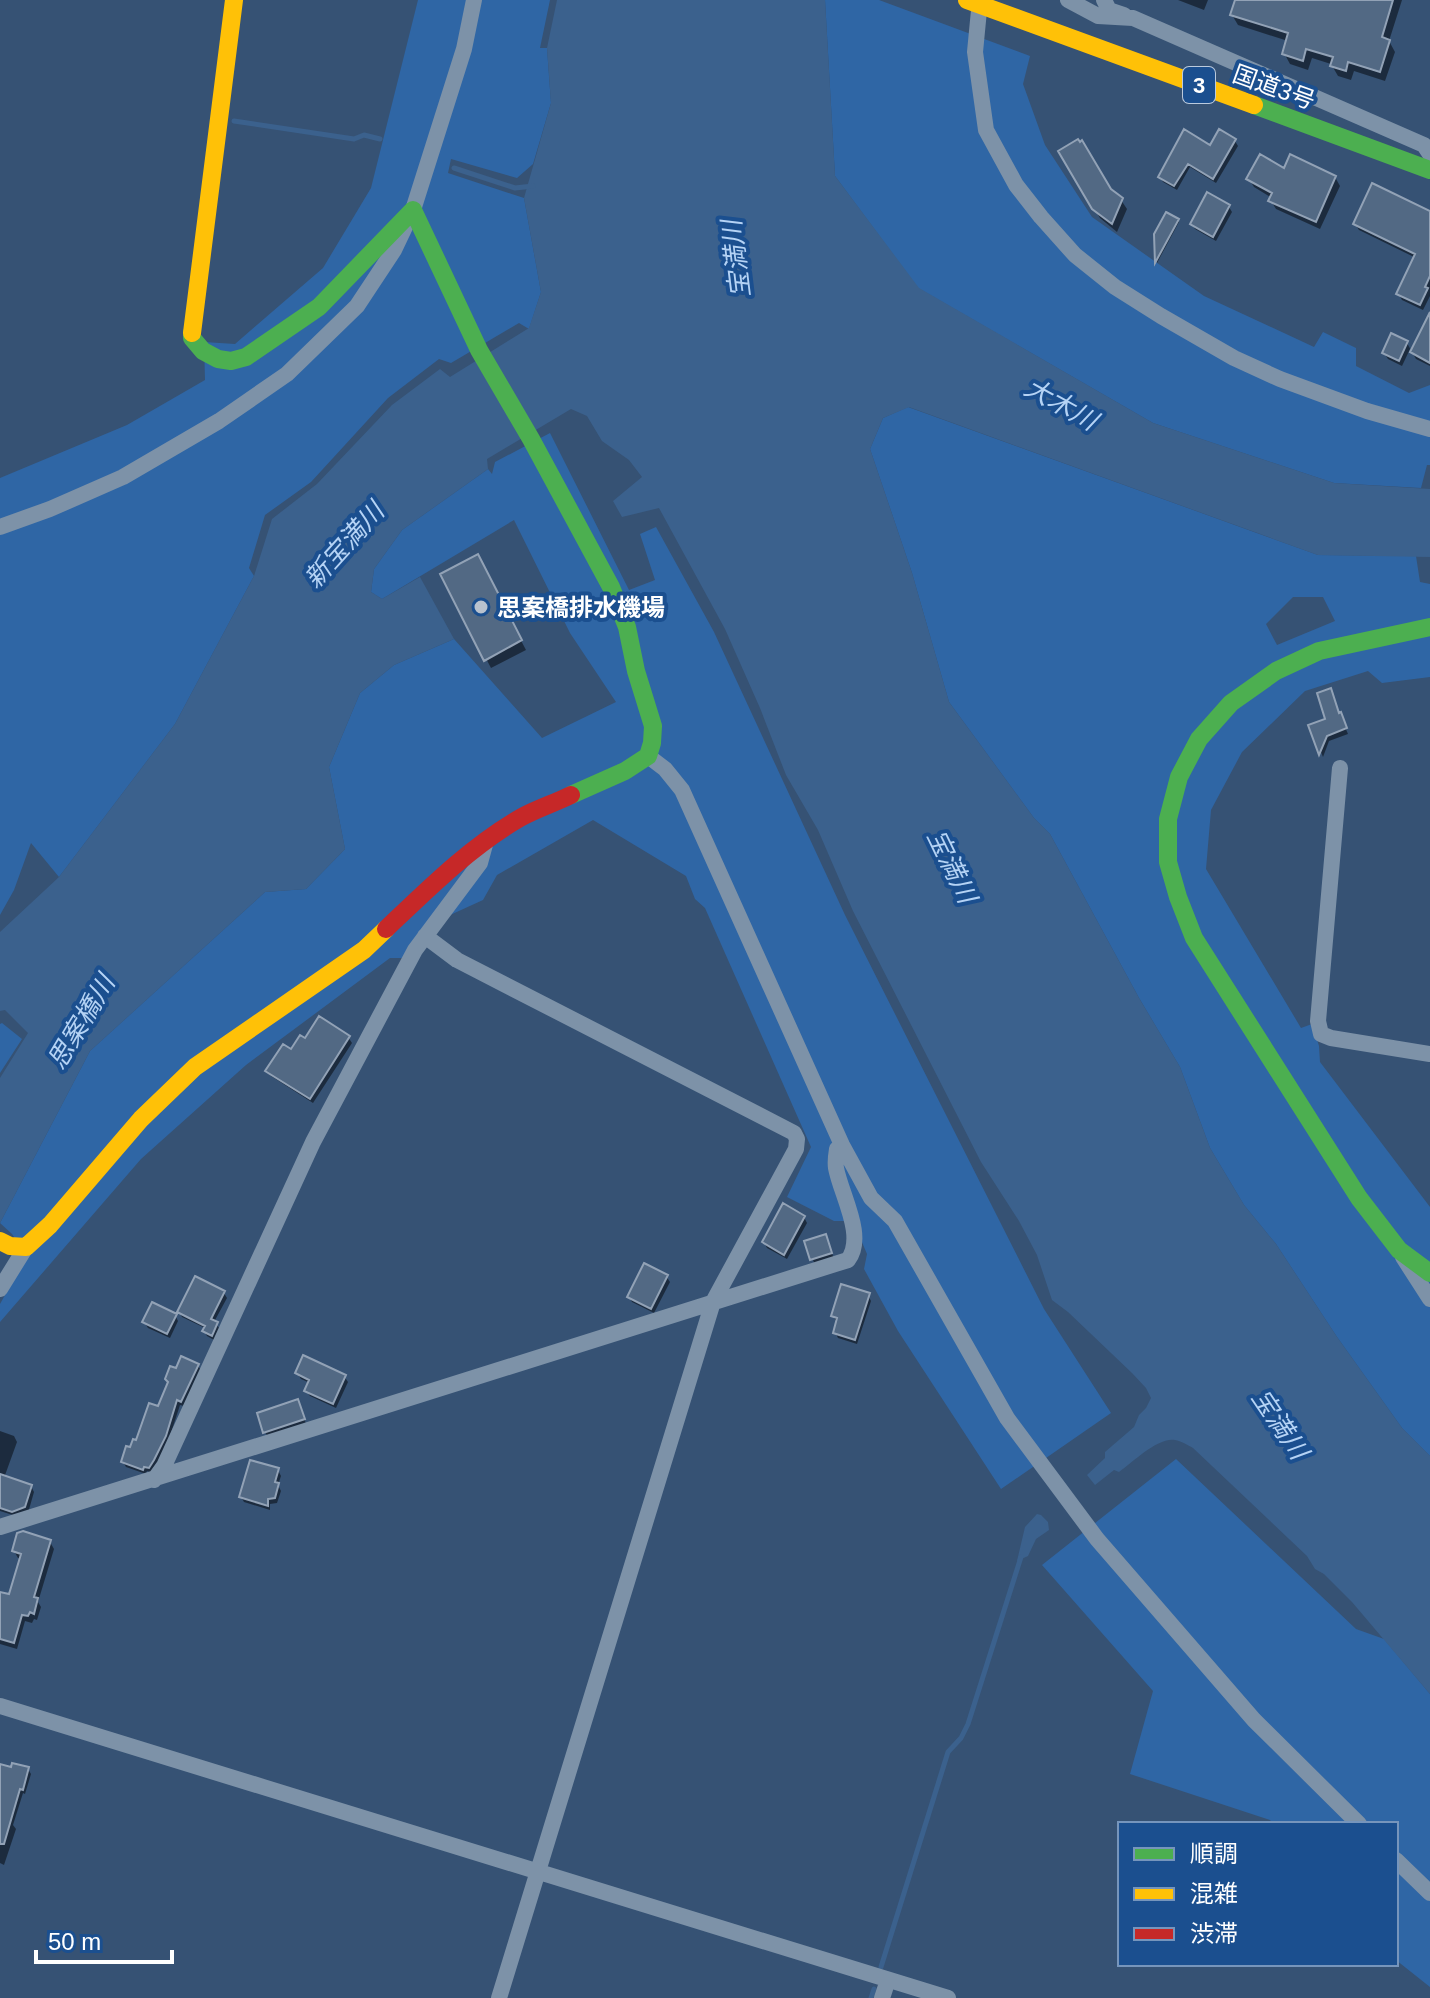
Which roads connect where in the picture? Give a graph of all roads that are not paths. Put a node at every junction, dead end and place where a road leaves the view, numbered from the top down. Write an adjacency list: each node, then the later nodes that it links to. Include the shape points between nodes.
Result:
1 (234, 0): 9 (main road, via 192,330 203,351 231,361 246,357 319,307)
2 (474, 0): 9 (street, via 464,49)
3 (1068, 0): 6 (street, via 1098,16)
4 (1104, 0): 6 (street, via 1109,10)
5 (976, 2): 8 (main road, 国道3号 / 3); 10 (street, via 975,52 986,130 1016,185 1075,255 1115,287 1234,358 1367,411)
6 (1133, 18): 7 (street, via 1424,145)
7 (1430, 154)
8 (1430, 170)
9 (413, 210): 11 (street, via 357,306 287,374 123,477); 13 (main road, via 479,350 611,587 653,726)
10 (1430, 429)
11 (0, 527)
12 (1430, 627): 20 (main road, via 1319,651 1276,671 1231,703 1199,739 1179,777 1168,819 1168,862 1194,938 1359,1198)
13 (648, 756): 15 (main road, via 521,818); 18 (street, via 682,790)
14 (1340, 768): 17 (street, via 1321,1034)
15 (486, 841): 16 (street, via 480,863); 19 (main road, via 364,950 195,1067 141,1119 50,1225)
16 (425, 936): 24 (street, via 457,960 794,1133 796,1149); 25 (street, via 313,1142)
17 (1430, 1054)
18 (842, 1145): 24 (street, via 835,1165 855,1234 848,1260); 28 (street, via 871,1198 895,1221 1007,1418 1097,1539 1254,1720)
19 (12, 1245): 22 (street)
20 (1399, 1250): 21 (main road); 23 (street)
21 (1430, 1273)
22 (0, 1289)
23 (1430, 1299)
24 (713, 1302): 25 (street); 30 (street)
25 (154, 1480): 26 (street)
26 (0, 1527)
27 (0, 1706): 30 (street)
28 (1357, 1822)
29 (1398, 1862): 31 (street)
30 (538, 1873): 32 (street); 33 (street)
31 (1430, 1893)
32 (888, 1980): 34 (street); 35 (street)
33 (499, 1998)
34 (882, 1998)
35 (948, 1998)

